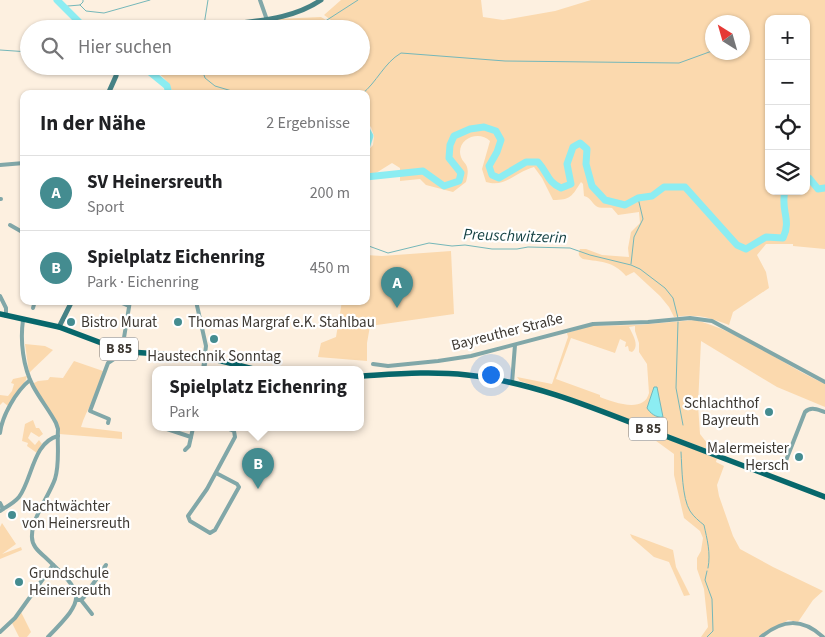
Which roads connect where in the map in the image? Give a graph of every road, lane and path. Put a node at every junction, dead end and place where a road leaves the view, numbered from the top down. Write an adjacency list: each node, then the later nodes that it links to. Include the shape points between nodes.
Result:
1 (260, 0): 3 (street)
2 (320, 0): 3 (street)
3 (267, 20)
4 (115, 75): 5 (street)
5 (110, 90)
6 (20, 162): 7 (street)
7 (0, 165)
8 (10, 225): 9 (street)
9 (20, 231)
10 (0, 296): 16 (street, via 6,308)
11 (34, 305): 15 (street)
12 (70, 305): 18 (street)
13 (130, 305): 20 (street)
14 (197, 305): 21 (street, via 206,346)
15 (33, 308)
16 (3, 315): 17 (main road, B 85)
17 (23, 320): 18 (main road, B 85); 26 (street, via 23,352)
18 (60, 327): 20 (main road, B 85)
19 (515, 345): 22 (street, Bayreuther Straße, via 448,360 388,366); 27 (street, Bayreuther Straße, via 588,325 705,318); 28 (street)
20 (122, 350): 21 (main road, B 85); 30 (street, via 108,362 90,411 109,419)
21 (205, 357): 23 (street); 24 (main road, B 85)
22 (373, 364)
23 (205, 366)
24 (242, 366)
25 (364, 376): 28 (main road, B 85, via 439,373)
26 (30, 380): 31 (street, via 6,412); 36 (street, via 56,423)
27 (825, 382)
28 (512, 383): 41 (main road, B 85, via 580,403)
29 (825, 412): 39 (street, via 815,408 805,412 785,463)
30 (108, 423)
31 (0, 429): 35 (street)
32 (173, 431): 37 (street)
33 (192, 431): 37 (street)
34 (234, 431): 40 (street, via 236,435)
35 (0, 433)
36 (58, 436): 43 (street, via 42,448 19,498); 44 (street, via 56,472 32,536 34,546)
37 (191, 437): 38 (street)
38 (185, 450)
39 (778, 467)
40 (216, 473): 40 (street, via 188,516 190,521 210,533 215,530 239,487)
41 (825, 497)
42 (0, 503): 43 (street)
43 (2, 510)
44 (53, 565): 46 (street, via 75,590); 48 (street, via 15,618)
45 (106, 565): 46 (street)
46 (79, 600): 47 (street); 49 (street)
47 (92, 614)
48 (0, 632)
49 (48, 637)
50 (762, 637): 51 (street, via 789,622 803,624)
51 (823, 637)

